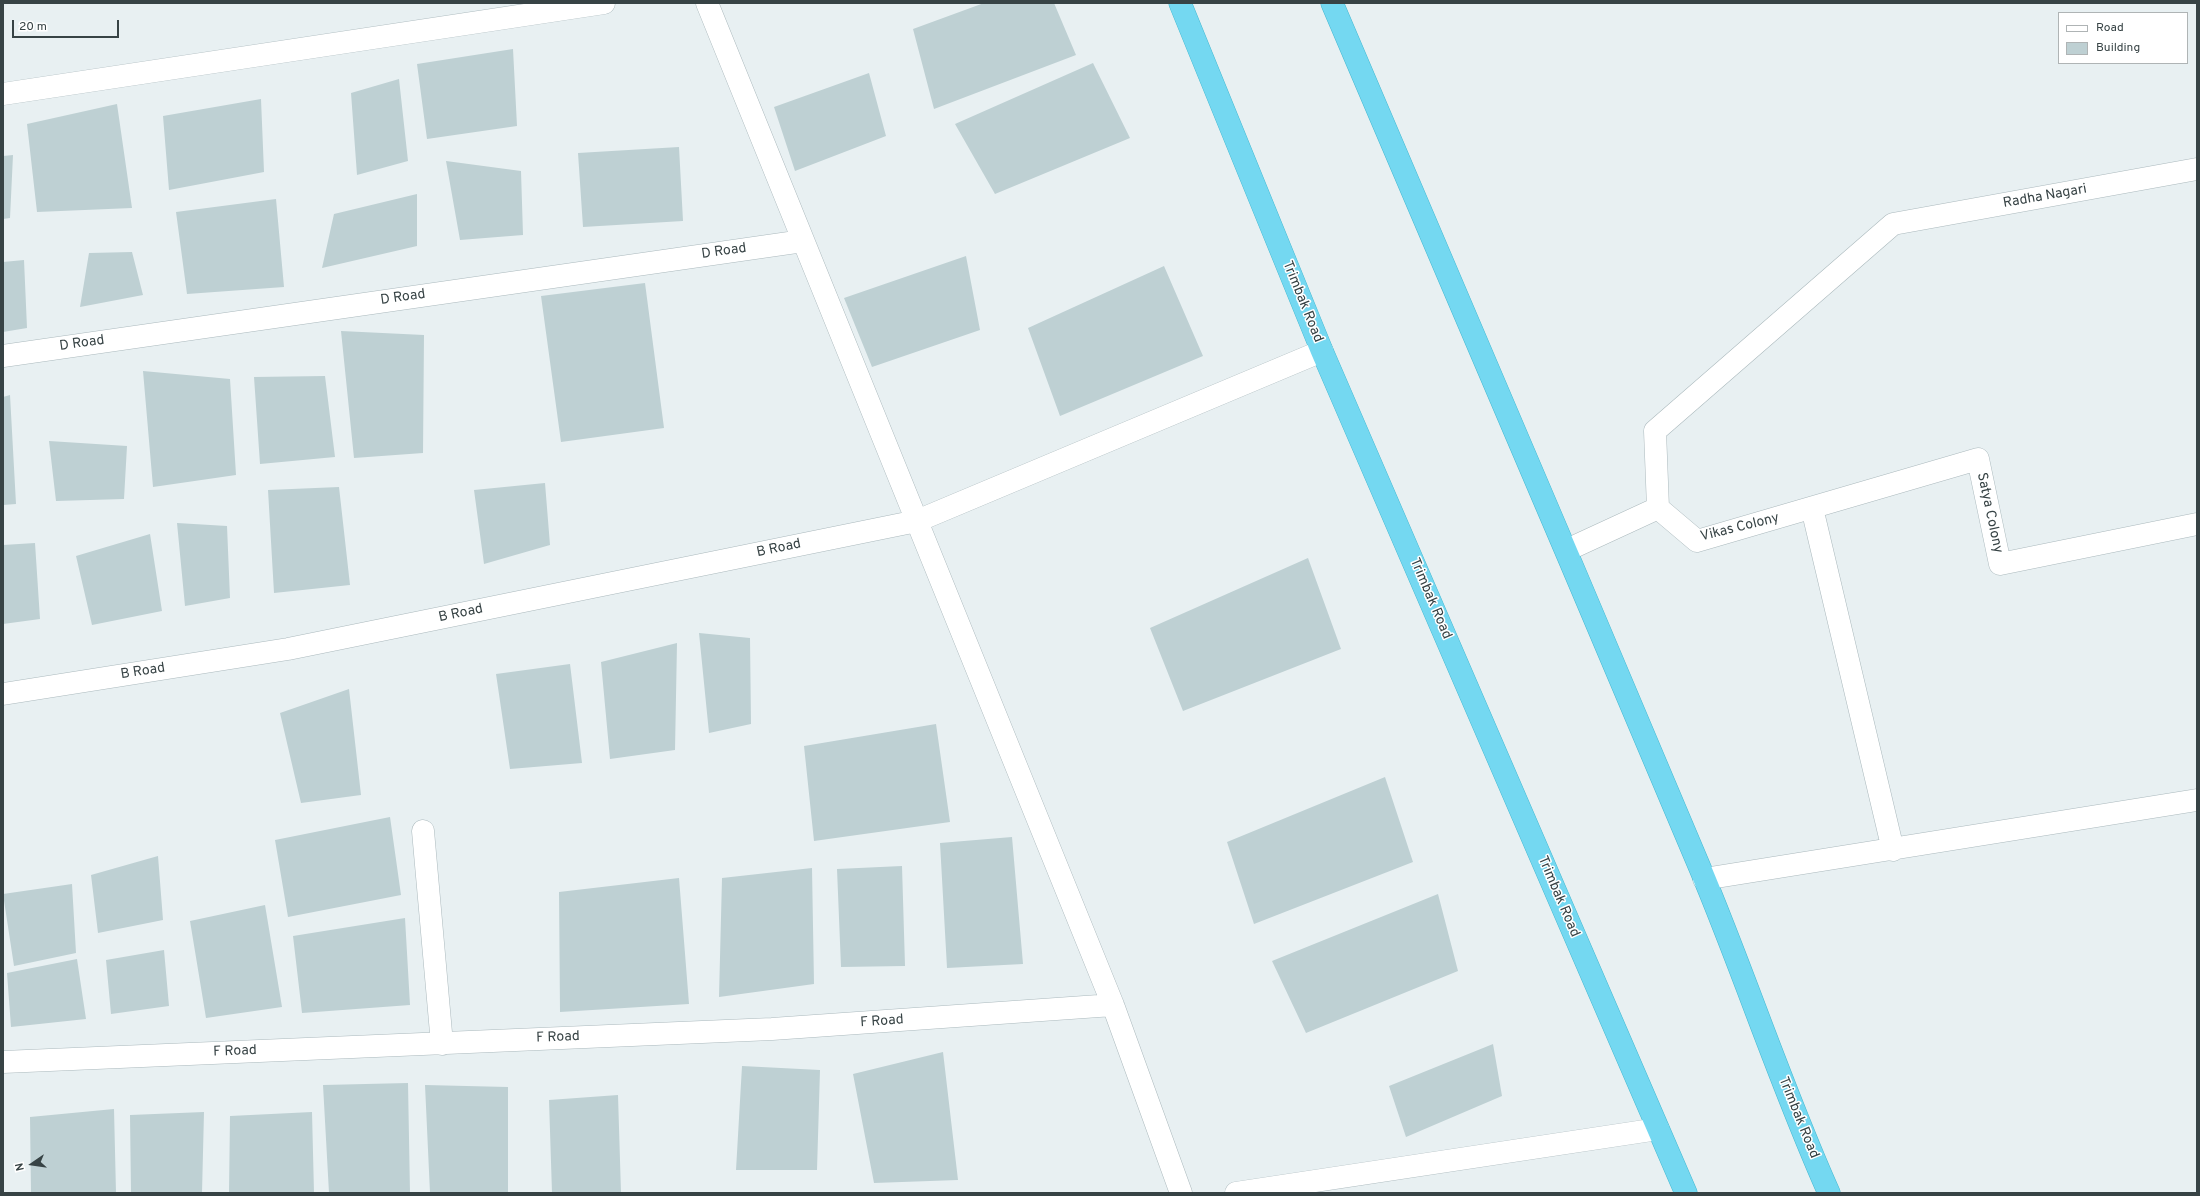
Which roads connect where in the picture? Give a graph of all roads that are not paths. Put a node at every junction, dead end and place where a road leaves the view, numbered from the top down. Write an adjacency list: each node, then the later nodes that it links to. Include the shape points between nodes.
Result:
1 (604, 3): 5 (street)
2 (707, 3): 7 (street)
3 (1180, 3): 8 (highway, Trimbak Road)
4 (1332, 3): 14 (highway, Trimbak Road)
5 (3, 94)
6 (2197, 169): 10 (street, Radha Nagari, via 1892,224 1656,431)
7 (803, 241): 9 (street, D Road); 12 (street)
8 (1322, 351): 12 (street, B Road); 23 (highway, Trimbak Road)
9 (3, 356)
10 (1658, 508): 11 (street, Vikas Colony, via 1697,541); 14 (street)
11 (1812, 508): 13 (street, Satya Colony, via 1978,459 2000,564); 18 (street)
12 (917, 521): 15 (street, B Road, via 288,649); 20 (street)
13 (2197, 524)
14 (1567, 550): 19 (highway, Trimbak Road)
15 (3, 694)
16 (2197, 800): 18 (street)
17 (423, 831): 21 (street)
18 (1893, 850): 19 (street)
19 (1704, 879): 27 (highway, Trimbak Road, via 1808,1146)
20 (1113, 1005): 21 (street, F Road, via 772,1029); 24 (street)
21 (442, 1044): 22 (street, F Road)
22 (3, 1062)
23 (1658, 1129): 25 (street); 26 (highway, Trimbak Road)
24 (1182, 1193)
25 (1236, 1193)
26 (1686, 1193)
27 (1829, 1193)

